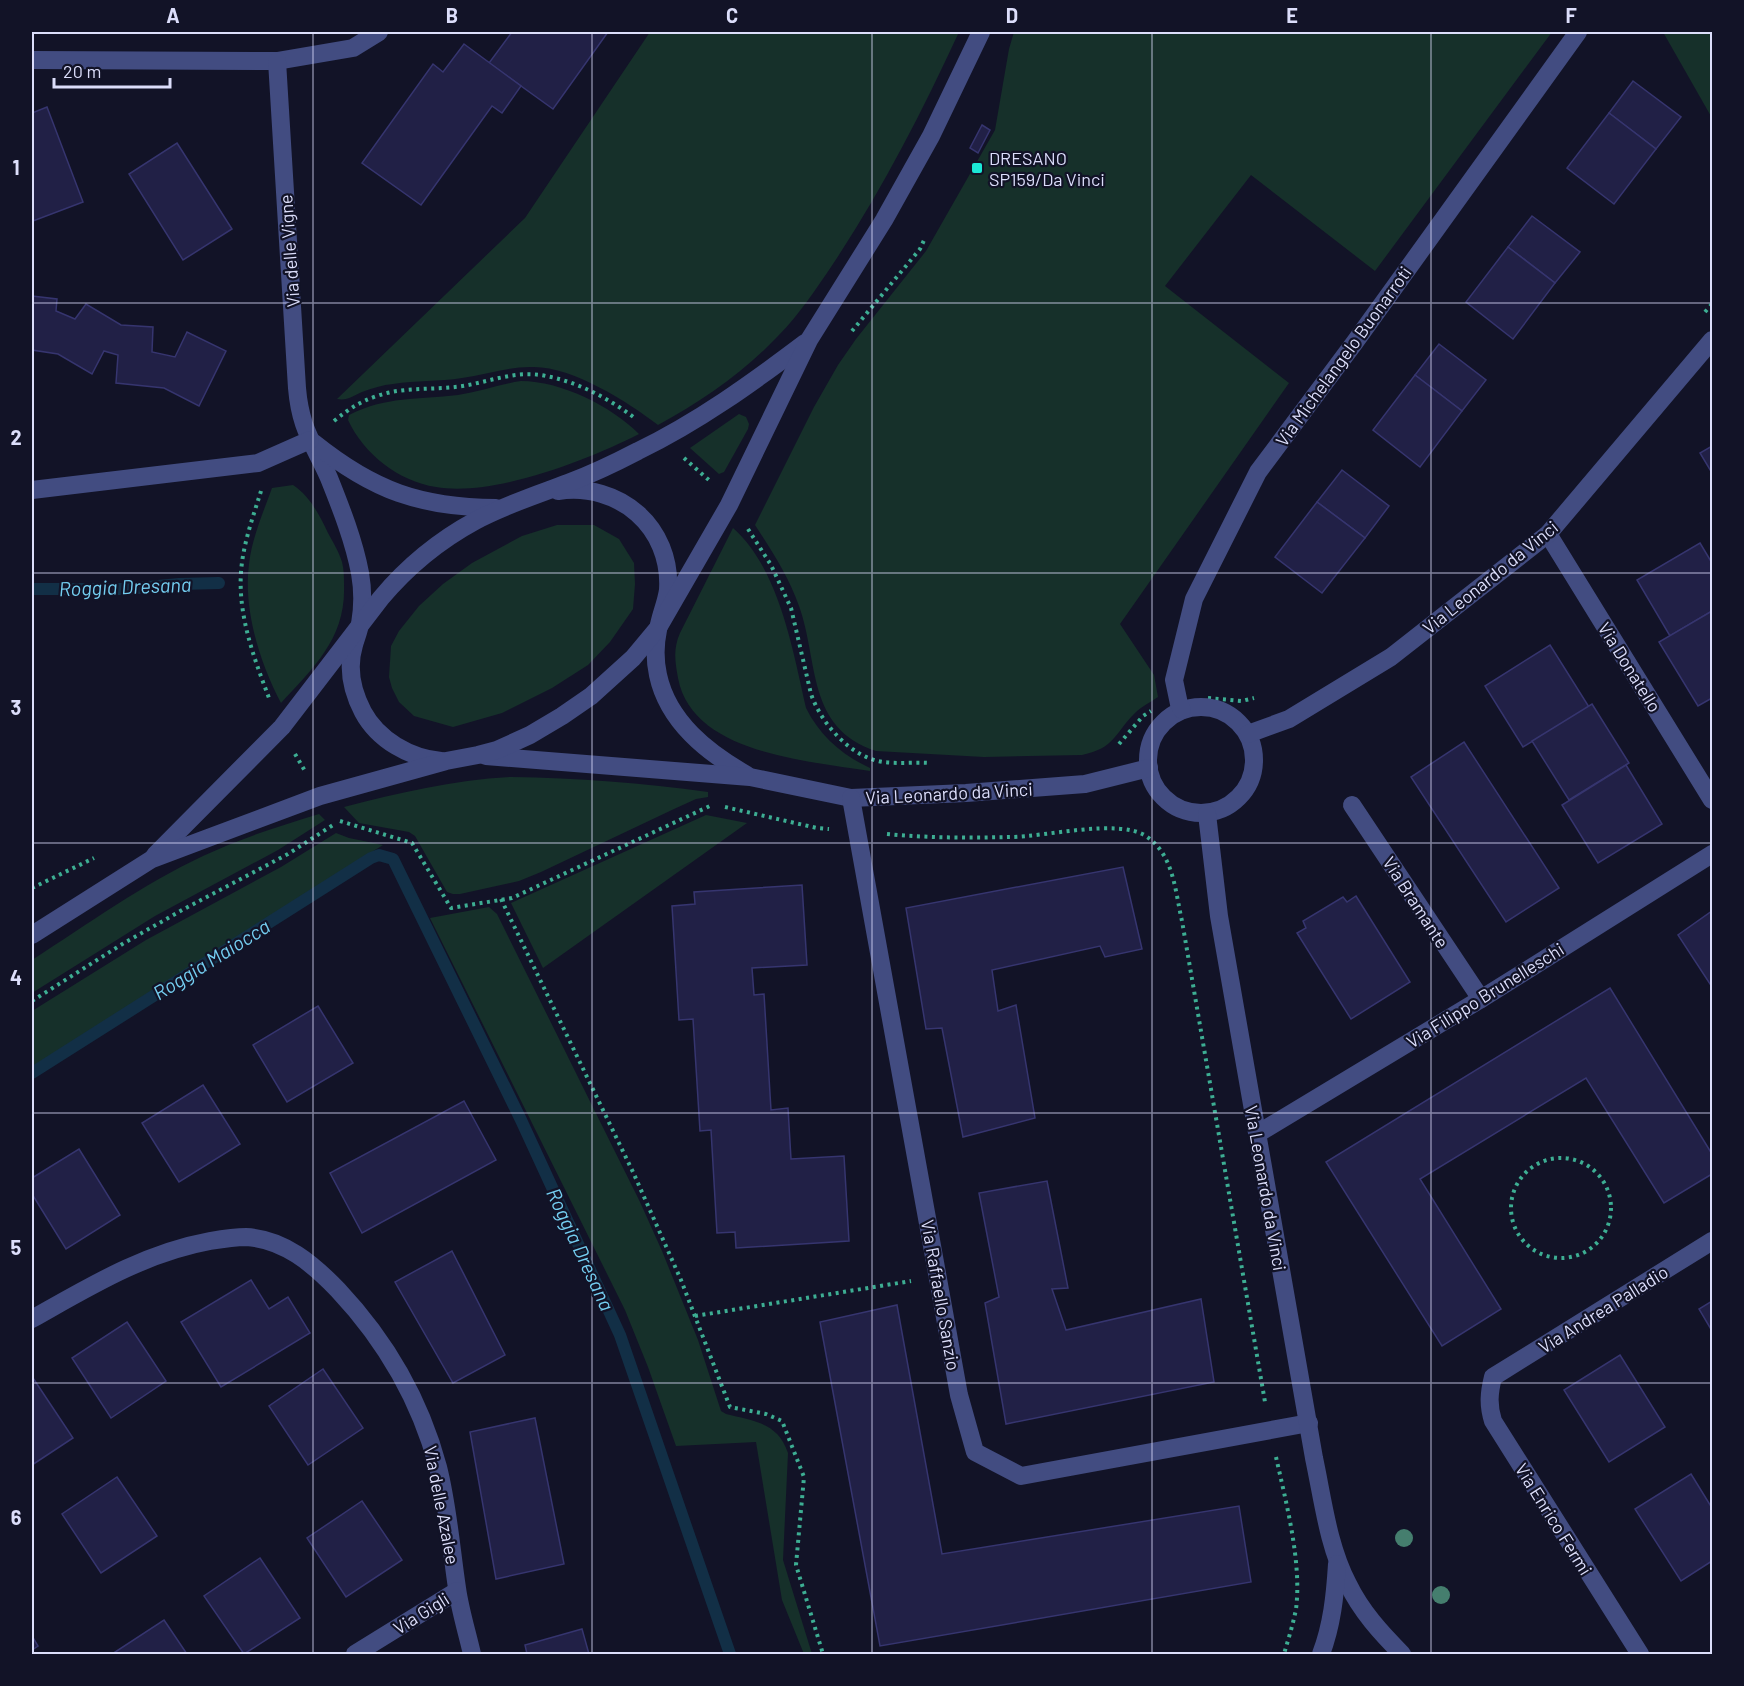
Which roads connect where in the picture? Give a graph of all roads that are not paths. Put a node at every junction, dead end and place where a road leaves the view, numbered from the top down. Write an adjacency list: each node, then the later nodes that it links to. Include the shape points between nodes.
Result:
1 (379, 32): 5 (street, via 353,48)
2 (981, 32): 6 (street, via 932,136)
3 (1578, 32): 15 (street, Via Michelangelo Buonarroti, via 1258,472 1194,599 1174,680)
4 (32, 60): 5 (street)
5 (277, 61): 8 (street, Via delle Vigne, via 297,388)
6 (809, 340): 10 (street, via 724,402 662,439); 14 (street, via 729,505)
7 (1713, 340): 12 (street, Via Leonardo da Vinci)
8 (310, 440): 9 (street, via 258,463); 11 (street, via 391,491 430,503); 13 (street, Via delle Vigne, via 330,480 355,554 362,589)
9 (32, 490)
10 (524, 499): 11 (street); 14 (street, via 566,490 584,491 613,497 646,520 661,546 668,574)
11 (500, 508): 13 (street, via 431,550 395,582)
12 (1548, 534): 16 (street, Via Leonardo da Vinci, via 1391,657 1289,719); 22 (street, Via Donatello)
13 (360, 625): 18 (street, via 350,663 351,679 367,719 386,739 410,754); 26 (street, via 282,727)
14 (658, 628): 17 (street, via 633,658 578,706 530,735); 20 (street, Via Leonardo da Vinci, via 658,676 670,706 706,748)
15 (1182, 710): 16 (street, via 1215,709 1233,717); 19 (street, via 1158,728 1150,746)
16 (1248, 734): 24 (street, via 1255,755 1253,774 1244,793 1228,807)
17 (478, 756): 18 (street); 20 (street, Via Leonardo da Vinci)
18 (446, 762): 26 (street, via 320,796)
19 (1149, 768): 21 (street, Via Leonardo da Vinci, via 1085,784); 24 (street, via 1158,792 1171,805)
20 (750, 777): 21 (street, Via Leonardo da Vinci)
21 (851, 798): 33 (street, Via Raffaello Sanzio, via 959,1395 975,1452 1021,1476)
22 (1713, 800)
23 (1352, 805): 28 (street, Via Bramante)
24 (1207, 814): 29 (street, Via Leonardo da Vinci, via 1219,916)
25 (1713, 854): 28 (street, Via Filippo Brunelleschi)
26 (152, 859): 27 (street)
27 (32, 935)
28 (1480, 999): 29 (street, Via Filippo Brunelleschi)
29 (1257, 1134): 33 (street, Via Leonardo da Vinci)
30 (1713, 1240): 32 (street, Via Andrea Palladio)
31 (32, 1319): 35 (street, Via delle Azalee, via 114,1273 179,1248 245,1237 267,1240 298,1255 335,1287 371,1329 421,1414 442,1484)
32 (1493, 1377): 40 (street, Via Enrico Fermi, via 1489,1394 1493,1421)
33 (1309, 1423): 34 (street, Via Leonardo da Vinci)
34 (1337, 1560): 38 (street, Via Leonardo da Vinci, via 1335,1601); 39 (street, Via Leonardo da Vinci, via 1371,1622)
35 (457, 1591): 36 (street, Via Gigli); 37 (street, Via delle Azalee)
36 (355, 1654)
37 (472, 1654)
38 (1321, 1654)
39 (1402, 1654)
40 (1640, 1654)

